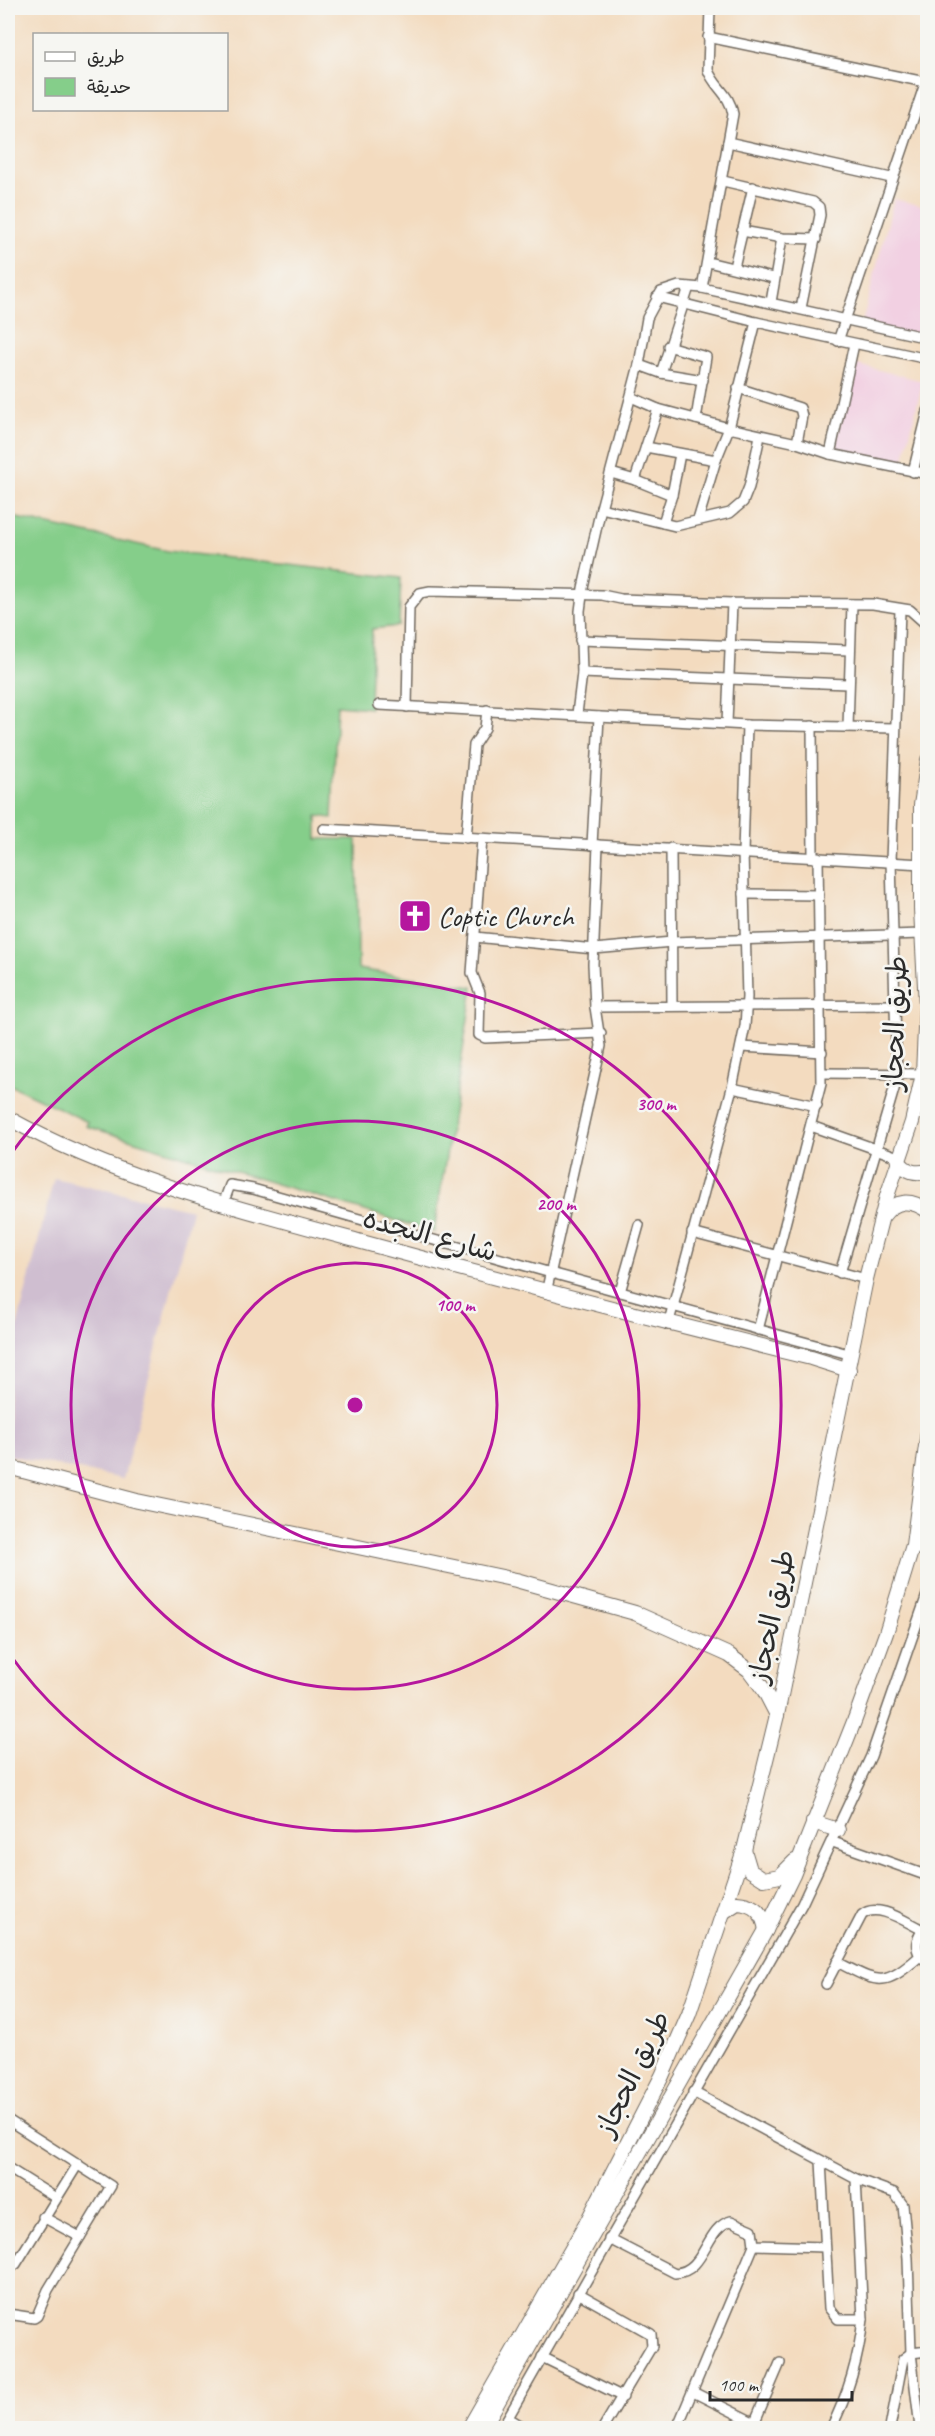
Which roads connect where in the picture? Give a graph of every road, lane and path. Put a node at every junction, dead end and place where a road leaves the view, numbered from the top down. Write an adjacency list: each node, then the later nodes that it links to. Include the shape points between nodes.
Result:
1 (710, 8): 2 (street)
2 (708, 37): 3 (street); 4 (street, via 709,74 726,93 732,108)
3 (926, 79): 5 (street)
4 (728, 142): 5 (street); 6 (street)
5 (891, 178): 20 (street)
6 (723, 181): 7 (street); 11 (street)
7 (753, 188): 8 (street); 10 (street, via 816,204 820,214)
8 (742, 231): 9 (street); 12 (street)
9 (782, 238): 10 (street); 13 (street)
10 (816, 239): 19 (street)
11 (708, 262): 12 (street); 15 (street)
12 (734, 267): 13 (street)
13 (773, 278): 17 (street)
14 (689, 287): 15 (street); 16 (street, via 672,287); 18 (street)
15 (702, 288): 17 (street)
16 (657, 297): 18 (street); 27 (street, via 647,318)
17 (771, 302): 19 (street)
18 (685, 303): 21 (street); 25 (street)
19 (801, 308): 20 (street)
20 (845, 318): 22 (street); 23 (street)
21 (756, 322): 23 (street); 30 (street)
22 (927, 338)
23 (838, 341): 24 (street)
24 (854, 344): 26 (street); 40 (street)
25 (668, 346): 28 (street); 29 (street, via 706,357)
26 (927, 359)
27 (639, 365): 28 (street); 31 (street)
28 (661, 373): 29 (street)
29 (703, 380): 34 (street)
30 (738, 388): 35 (street); 37 (street, via 800,408)
31 (631, 397): 32 (street); 43 (street)
32 (658, 409): 34 (street); 38 (street)
33 (927, 411): 42 (street)
34 (696, 419): 35 (street)
35 (729, 428): 36 (street); 41 (street)
36 (760, 436): 37 (street); 48 (street, via 750,487 743,502 730,513)
37 (797, 443): 40 (street)
38 (646, 447): 39 (street); 45 (street)
39 (680, 454): 41 (street); 46 (street)
40 (830, 454): 42 (street)
41 (716, 460): 48 (street)
42 (913, 472): 44 (street)
43 (610, 473): 45 (street); 47 (street)
44 (927, 474)
45 (635, 480): 46 (street)
46 (672, 495): 49 (street)
47 (601, 508): 49 (street); 50 (street)
48 (698, 520): 49 (street, via 675,526)
49 (663, 523)
50 (582, 594): 51 (street); 55 (street); 62 (street, via 420,593 410,607)
51 (732, 603): 52 (street); 56 (street)
52 (852, 604): 53 (street); 57 (street)
53 (900, 610): 54 (street, via 910,610); 70 (street)
54 (927, 626)
55 (580, 640): 56 (street); 58 (street)
56 (730, 646): 57 (street); 59 (street)
57 (849, 650): 60 (street)
58 (582, 673): 59 (street); 64 (street)
59 (729, 679): 60 (street); 66 (street)
60 (847, 684): 69 (street)
61 (379, 705): 62 (street)
62 (407, 707): 63 (street)
63 (487, 710): 64 (street); 73 (street, via 485,728 474,745)
64 (577, 714): 65 (street)
65 (599, 717): 66 (street); 75 (street)
66 (727, 723): 67 (street)
67 (747, 724): 68 (street); 77 (street)
68 (812, 726): 69 (street); 78 (street)
69 (848, 727): 70 (street)
70 (895, 728): 79 (street)
71 (927, 760): 80 (main road, طريق الحجاز, via 921,805)
72 (324, 829): 73 (street)
73 (466, 838): 74 (street)
74 (482, 839): 75 (street); 86 (street)
75 (595, 845): 76 (street); 89 (street)
76 (671, 848): 77 (street); 88 (street)
77 (743, 853): 78 (street); 81 (street)
78 (815, 857): 79 (street); 82 (street)
79 (891, 861): 80 (street); 83 (street)
80 (922, 864): 84 (main road, طريق الحجاز)
81 (744, 894): 82 (street); 87 (street)
82 (819, 895): 85 (street)
83 (893, 933): 84 (street); 85 (street); 91 (street)
84 (922, 934): 100 (main road, طريق الحجاز, via 926,1006)
85 (820, 936): 87 (street); 90 (street)
86 (475, 937): 89 (street); 95 (street, via 472,976 480,993 480,1036)
87 (744, 939): 88 (street); 93 (street)
88 (672, 942): 89 (street); 92 (street)
89 (594, 949): 94 (street)
90 (821, 1005): 91 (street); 93 (street); 97 (street)
91 (895, 1005): 99 (street)
92 (672, 1006): 93 (street); 94 (street)
93 (747, 1006): 96 (street)
94 (595, 1007): 95 (street)
95 (601, 1033): 115 (street, via 601,1052)
96 (741, 1047): 97 (street); 101 (street)
97 (822, 1053): 98 (street)
98 (822, 1073): 99 (street); 102 (street)
99 (897, 1074): 100 (street); 105 (street)
100 (923, 1074): 106 (main road, طريق الحجاز)
101 (732, 1088): 102 (street); 112 (street)
102 (817, 1106): 104 (street)
103 (8, 1118): 108 (main road, شارع النجده, via 49,1141)
104 (811, 1126): 105 (street); 113 (street)
105 (878, 1150): 106 (street); 114 (street)
106 (900, 1160): 107 (main road, via 907,1170); 110 (main road, طريق الحجاز)
107 (927, 1171)
108 (223, 1204): 115 (street, via 230,1185 254,1189); 118 (main road, شارع النجده)
109 (927, 1211): 110 (main road, via 900,1202)
110 (881, 1218): 116 (main road, طريق الحجاز)
111 (639, 1226): 117 (street)
112 (692, 1233): 113 (street); 119 (street)
113 (777, 1256): 114 (street); 121 (street)
114 (840, 1273): 116 (street)
115 (551, 1274): 117 (street); 118 (street)
116 (866, 1280): 122 (main road, طريق الحجاز)
117 (620, 1292): 119 (street)
118 (546, 1293): 120 (main road, شارع النجده)
119 (673, 1307): 120 (street); 121 (street)
120 (668, 1325): 123 (main road, شارع النجده)
121 (758, 1330): 122 (street)
122 (852, 1354): 123 (main road, طريق الحجاز)
123 (849, 1370): 129 (main road, طريق الحجاز)
124 (927, 1431): 126 (main road, طريق الحجاز)
125 (8, 1467): 129 (main road, via 137,1501 516,1580 635,1613 729,1655 749,1670)
126 (913, 1545): 127 (street); 130 (main road, طريق الحجاز, via 859,1708)
127 (927, 1555)
128 (927, 1592): 131 (street, via 871,1756)
129 (777, 1715): 132 (main road, طريق الحجاز)
130 (813, 1822): 131 (main road); 133 (main road, طريق الحجاز)
131 (836, 1836): 134 (street); 142 (street)
132 (744, 1850): 133 (main road, via 750,1870 764,1879 780,1876); 135 (main road, طريق الحجاز)
133 (801, 1853): 137 (main road, طريق الحجاز)
134 (927, 1876)
135 (725, 1911): 137 (main road, via 737,1903 754,1907); 167 (main road, طريق الحجاز, via 689,2014 662,2076 586,2224)
136 (925, 1929): 138 (street, via 916,1942); 139 (street, via 868,1910)
137 (766, 1930): 141 (main road, طريق الحجاز)
138 (924, 1959): 139 (street, via 881,1980 868,1978)
139 (837, 1962): 140 (street)
140 (826, 1984)
141 (704, 2040): 142 (street); 168 (main road, طريق الحجاز)
142 (720, 2047): 143 (street)
143 (693, 2092): 145 (street); 152 (street)
144 (8, 2120): 146 (street)
145 (822, 2161): 148 (street); 154 (street)
146 (78, 2164): 149 (street); 151 (street, via 111,2186)
147 (8, 2169): 149 (street)
148 (856, 2179): 158 (street); 160 (street, via 894,2193 903,2205)
149 (56, 2198): 150 (street)
150 (43, 2217): 151 (street); 155 (street)
151 (80, 2237): 157 (street, via 37,2316)
152 (609, 2239): 153 (street, via 675,2273 692,2268 726,2222 746,2225 752,2230); 156 (street)
153 (754, 2246): 154 (street); 163 (street)
154 (825, 2247): 158 (street, via 829,2308 838,2319)
155 (8, 2270)
156 (578, 2293): 161 (street); 164 (street, via 653,2338)
157 (8, 2314)
158 (863, 2319): 174 (street, via 857,2359)
159 (927, 2351): 160 (street)
160 (911, 2353): 175 (street, via 900,2365); 176 (street)
161 (542, 2357): 164 (street); 165 (street)
162 (780, 2362): 166 (street)
163 (693, 2392): 166 (street); 172 (street)
164 (622, 2397): 171 (street)
165 (508, 2418): 169 (street); 170 (street)
166 (753, 2426): 173 (street)
167 (469, 2428)
168 (483, 2428)
169 (502, 2428)
170 (525, 2428)
171 (603, 2428)
172 (677, 2428)
173 (765, 2428)
174 (831, 2428)
175 (890, 2428)
176 (920, 2428)

